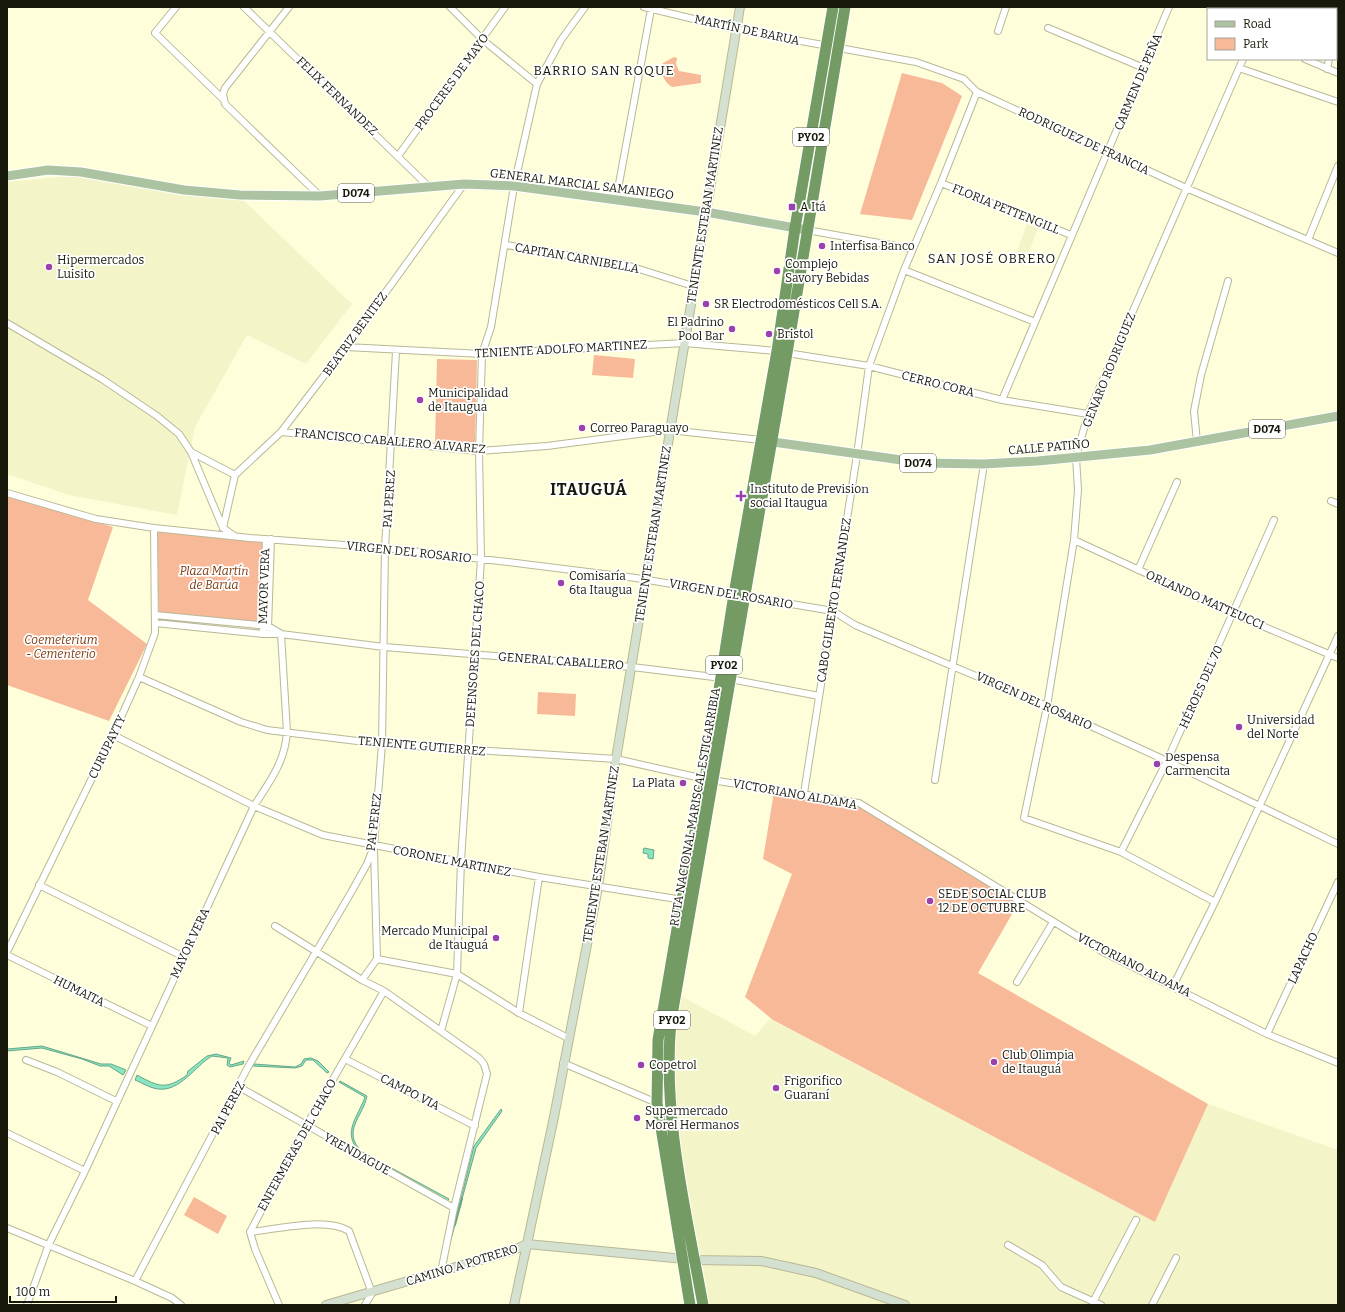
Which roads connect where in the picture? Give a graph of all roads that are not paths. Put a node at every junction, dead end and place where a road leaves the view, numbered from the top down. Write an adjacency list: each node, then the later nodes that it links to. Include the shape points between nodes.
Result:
1 (176, 7): 29 (street, via 155,33)
2 (244, 7): 17 (street, FELIX FERNANDEZ)
3 (289, 7): 17 (street)
4 (450, 7): 18 (street)
5 (505, 7): 18 (street, PROCERES DE MAYO)
6 (584, 7): 27 (street, DEFENSORES DEL CHACO, via 561,40)
7 (644, 7): 13 (street, MARTÍN DE BARUA)
8 (740, 7): 15 (street, TENIENTE ESTEBAN MARTINEZ)
9 (833, 7): 19 (highway, RUTA NACIONAL MARISCAL ESTIGARRIBIA / PY02)
10 (845, 7): 19 (highway, RUTA NACIONAL MARISCAL ESTIGARRIBIA / PY02)
11 (1006, 7): 16 (street)
12 (1169, 7): 23 (street, CARMEN DE PEÑA)
13 (651, 9): 15 (street, MARTÍN DE BARUA); 41 (street)
14 (1048, 28): 23 (street)
15 (735, 29): 19 (street, MARTÍN DE BARUA); 42 (street, TENIENTE ESTEBAN MARTINEZ)
16 (998, 31)
17 (271, 32): 29 (street, via 225,88); 32 (street, FELIX FERNANDEZ)
18 (483, 40): 27 (street); 32 (street, PROCERES DE MAYO)
19 (832, 47): 28 (street, RODRIGUEZ DE FRANCIA, via 923,64 964,79); 43 (highway, RUTA NACIONAL MARISCAL ESTIGARRIBIA / PY02); 44 (highway, RUTA NACIONAL MARISCAL ESTIGARRIBIA / PY02)
20 (1243, 60): 24 (street, GENARO RODRIGUEZ)
21 (1307, 60): 25 (street)
22 (1329, 60): 25 (street)
23 (1144, 68): 31 (street, CARMEN DE PEÑA)
24 (1239, 68): 30 (street); 39 (street, GENARO RODRIGUEZ)
25 (1327, 69): 26 (street)
26 (1338, 72)
27 (537, 84): 38 (street, DEFENSORES DEL CHACO)
28 (977, 92): 31 (street, RODRIGUEZ DE FRANCIA); 35 (street, CABO GILBERTO FERNANDEZ)
29 (223, 97): 40 (street, via 225,104)
30 (1338, 102)
31 (1108, 153): 39 (street, RODRIGUEZ DE FRANCIA); 45 (street, CARMEN DE PEÑA)
32 (398, 156): 37 (street, FELIX FERNANDEZ)
33 (1338, 166): 46 (street)
34 (7, 176): 40 (main road, GENERAL MARCIAL SAMANIEGO / D074, via 48,170 82,172 184,190 240,195)
35 (941, 183): 45 (street, FLORIA PETTENGILL); 48 (street, CABO GILBERTO FERNANDEZ)
36 (464, 184): 37 (main road, GENERAL MARCIAL SAMANIEGO / D074); 38 (main road, GENERAL MARCIAL SAMANIEGO / D074); 56 (street, BEATRIZ BENITEZ)
37 (428, 186): 40 (main road, GENERAL MARCIAL SAMANIEGO / D074)
38 (514, 186): 41 (main road, GENERAL MARCIAL SAMANIEGO / D074); 47 (street, DEFENSORES DEL CHACO)
39 (1186, 188): 46 (street, RODRIGUEZ DE FRANCIA); 62 (street, GENARO RODRIGUEZ)
40 (320, 196)
41 (616, 200): 42 (main road, GENERAL MARCIAL SAMANIEGO / D074)
42 (706, 212): 43 (main road, GENERAL MARCIAL SAMANIEGO / D074); 52 (street, TENIENTE ESTEBAN MARTINEZ)
43 (795, 228): 44 (main road, GENERAL MARCIAL SAMANIEGO); 58 (highway, RUTA NACIONAL MARISCAL ESTIGARRIBIA / PY02)
44 (807, 230): 48 (street); 58 (highway, RUTA NACIONAL MARISCAL ESTIGARRIBIA / PY02)
45 (1071, 235): 53 (street, CARMEN DE PEÑA)
46 (1308, 240): 49 (street, RODRIGUEZ DE FRANCIA)
47 (506, 245): 52 (street, CAPITAN CARNIBELLA, via 623,264); 59 (street, DEFENSORES DEL CHACO, via 491,327)
48 (913, 250): 50 (street, CABO GILBERTO FERNANDEZ)
49 (1338, 253)
50 (904, 270): 53 (street); 60 (street, CABO GILBERTO FERNANDEZ)
51 (1228, 281): 68 (street, via 1201,375 1194,410)
52 (693, 286): 55 (street, TENIENTE ESTEBAN MARTINEZ)
53 (1035, 322): 61 (street, CARMEN DE PEÑA)
54 (7, 324): 70 (street, via 157,416 179,434)
55 (685, 343): 58 (street, TENIENTE ADOLFO MARTINEZ); 59 (street, TENIENTE ADOLFO MARTINEZ); 64 (street, TENIENTE ESTEBAN MARTINEZ)
56 (346, 347): 57 (street, TENIENTE ADOLFO MARTINEZ); 65 (street, BEATRIZ BENITEZ)
57 (396, 351): 59 (street, TENIENTE ADOLFO MARTINEZ); 67 (street, PAI PEREZ)
58 (782, 352): 60 (street, CERRO CORA); 66 (highway, RUTA NACIONAL MARISCAL ESTIGARRIBIA / PY02)
59 (482, 354): 69 (street, DEFENSORES DEL CHACO)
60 (870, 366): 61 (street, CERRO CORA); 71 (street, CABO GILBERTO FERNANDEZ)
61 (1002, 400): 62 (street, CERRO CORA)
62 (1088, 414): 72 (street, GENARO RODRIGUEZ)
63 (1338, 416): 68 (main road, CALLE PATIÑO / D074)
64 (669, 430): 66 (street, FRANCISCO CABALLERO ALVAREZ); 69 (street, FRANCISCO CABALLERO ALVAREZ, via 547,446); 88 (street, TENIENTE ESTEBAN MARTINEZ)
65 (282, 432): 67 (street, FRANCISCO CABALLERO ALVAREZ); 74 (street, BEATRIZ BENITEZ)
66 (766, 441): 71 (main road, CALLE PATIÑO / D074); 89 (highway, RUTA NACIONAL MARISCAL ESTIGARRIBIA / PY02)
67 (392, 442): 69 (street, FRANCISCO CABALLERO ALVAREZ); 85 (street, PAI PEREZ)
68 (1196, 442): 72 (main road, CALLE PATIÑO / D074, via 1150,450)
69 (479, 451): 86 (street, DEFENSORES DEL CHACO)
70 (191, 452): 74 (street); 81 (street)
71 (857, 455): 73 (main road, CALLE PATIÑO / D074, via 923,463); 90 (street, CABO GILBERTO FERNANDEZ)
72 (1076, 457): 73 (main road, CALLE PATIÑO / D074); 84 (street, GENARO RODRIGUEZ, via 1078,490)
73 (984, 464): 102 (street)
74 (235, 475): 81 (street)
75 (1177, 482): 87 (street)
76 (7, 493): 80 (street, VIRGEN DEL ROSARIO, via 96,519)
77 (1331, 501): 78 (street)
78 (1338, 504)
79 (1274, 520): 91 (street, HÉROES DEL 70)
80 (154, 528): 82 (street, VIRGEN DEL ROSARIO); 92 (street, CURUPAYTY)
81 (223, 528): 82 (street)
82 (234, 536): 83 (street, VIRGEN DEL ROSARIO)
83 (268, 539): 85 (street, VIRGEN DEL ROSARIO); 94 (street, MAYOR VERA)
84 (1074, 540): 87 (street, ORLANDO MATTEUCCI); 107 (street, GENARO RODRIGUEZ)
85 (385, 548): 86 (street, VIRGEN DEL ROSARIO); 98 (street, PAI PEREZ)
86 (481, 559): 88 (street, VIRGEN DEL ROSARIO); 100 (street, DEFENSORES DEL CHACO)
87 (1138, 570): 91 (street, ORLANDO MATTEUCCI)
88 (646, 580): 89 (street, VIRGEN DEL ROSARIO); 103 (street, TENIENTE ESTEBAN MARTINEZ)
89 (739, 595): 90 (street, VIRGEN DEL ROSARIO); 105 (highway, RUTA NACIONAL MARISCAL ESTIGARRIBIA / PY02)
90 (833, 611): 102 (street, VIRGEN DEL ROSARIO, via 855,625); 106 (street, CABO GILBERTO FERNANDEZ)
91 (1234, 614): 99 (street, ORLANDO MATTEUCCI); 113 (street, HÉROES DEL 70)
92 (155, 615): 93 (street, CURUPAYTY); 94 (street, GENERAL CABALLERO)
93 (155, 623): 95 (street, GENERAL CABALLERO); 104 (street, CURUPAYTY, via 155,633)
94 (266, 626): 95 (street, MAYOR VERA); 96 (street, GENERAL CABALLERO)
95 (265, 634): 96 (street, GENERAL CABALLERO)
96 (281, 634): 98 (street, GENERAL CABALLERO); 108 (street, MAYOR VERA)
97 (1338, 636): 99 (street)
98 (384, 647): 100 (street, GENERAL CABALLERO); 110 (street, PAI PEREZ)
99 (1330, 654): 101 (street, ORLANDO MATTEUCCI); 117 (street)
100 (474, 655): 103 (street, GENERAL CABALLERO); 111 (street, DEFENSORES DEL CHACO)
101 (1338, 658)
102 (953, 666): 107 (street, VIRGEN DEL ROSARIO); 115 (street)
103 (632, 667): 105 (street, GENERAL CABALLERO); 112 (street, TENIENTE ESTEBAN MARTINEZ)
104 (139, 677): 108 (street, TENIENTE GUTIERREZ, via 241,722 266,730); 109 (street, CURUPAYTY)
105 (726, 678): 106 (street, GENERAL CABALLERO); 114 (highway, RUTA NACIONAL MARISCAL ESTIGARRIBIA / PY02)
106 (819, 696): 116 (street, CABO GILBERTO FERNANDEZ)
107 (1047, 706): 113 (street, VIRGEN DEL ROSARIO); 121 (street, GENARO RODRIGUEZ, via 1024,818)
108 (287, 732): 110 (street, TENIENTE GUTIERREZ); 118 (street, MAYOR VERA, via 281,763)
109 (113, 735): 118 (street, CORONEL MARTINEZ); 125 (street, CURUPAYTY)
110 (382, 744): 111 (street, TENIENTE GUTIERREZ); 120 (street, PAI PEREZ)
111 (468, 750): 112 (street, TENIENTE GUTIERREZ); 122 (street, DEFENSORES DEL CHACO)
112 (616, 759): 114 (street, TENIENTE GUTIERREZ); 126 (street, TENIENTE ESTEBAN MARTINEZ)
113 (1167, 761): 117 (street, VIRGEN DEL ROSARIO); 121 (street, HÉROES DEL 70)
114 (709, 780): 116 (street, VICTORIANO ALDAMA); 127 (highway, RUTA NACIONAL MARISCAL ESTIGARRIBIA / PY02)
115 (935, 780)
116 (804, 793): 129 (street, VICTORIANO ALDAMA, via 858,803)
117 (1259, 805): 119 (street, VIRGEN DEL ROSARIO); 128 (street)
118 (254, 806): 120 (street, CORONEL MARTINEZ, via 323,834); 134 (street, MAYOR VERA)
119 (1338, 844)
120 (374, 846): 122 (street, CORONEL MARTINEZ); 132 (street, PAI PEREZ, via 367,864); 135 (street)
121 (1121, 852): 128 (street)
122 (461, 861): 123 (street, CORONEL MARTINEZ); 136 (street, DEFENSORES DEL CHACO)
123 (539, 877): 126 (street, CORONEL MARTINEZ); 141 (street)
124 (1338, 882): 144 (street, LAPACHO)
125 (39, 885): 131 (street, CURUPAYTY); 134 (street)
126 (598, 887): 127 (street, CORONEL MARTINEZ); 145 (street, TENIENTE ESTEBAN MARTINEZ)
127 (687, 900): 152 (highway, RUTA NACIONAL MARISCAL ESTIGARRIBIA / PY02, via 661,1020); 166 (highway, RUTA NACIONAL MARISCAL ESTIGARRIBIA / PY02, via 671,1021 668,1070 673,1134)
128 (1215, 902): 139 (street)
129 (1053, 922): 138 (street); 139 (street, VICTORIANO ALDAMA, via 1106,953)
130 (275, 926): 132 (street)
131 (7, 952)
132 (316, 952): 137 (street); 150 (street, PAI PEREZ, via 248,1067)
133 (7, 955): 142 (street, HUMAITA)
134 (184, 957): 142 (street, MAYOR VERA)
135 (377, 960): 136 (street); 137 (street)
136 (456, 974): 141 (street); 143 (street, DEFENSORES DEL CHACO)
137 (362, 980): 140 (street)
138 (1017, 982)
139 (1173, 986): 144 (street, VICTORIANO ALDAMA)
140 (384, 991): 143 (street); 146 (street, ENFERMERAS DEL CHACO)
141 (519, 1012): 145 (street)
142 (152, 1026): 151 (street, MAYOR VERA)
143 (441, 1031): 154 (street, via 479,1058 486,1070)
144 (1267, 1034): 149 (street, VICTORIANO ALDAMA)
145 (568, 1038): 148 (street, TENIENTE ESTEBAN MARTINEZ)
146 (346, 1059): 153 (street, ENFERMERAS DEL CHACO); 154 (street, CAMPO VIA)
147 (26, 1060): 151 (street)
148 (564, 1063): 152 (street); 162 (street, TENIENTE ESTEBAN MARTINEZ)
149 (1338, 1063)
150 (239, 1087): 153 (street, YRENDAGUE); 168 (street, PAI PEREZ)
151 (116, 1101): 156 (street, MAYOR VERA)
152 (657, 1103): 165 (highway, RUTA NACIONAL MARISCAL ESTIGARRIBIA / PY02)
153 (306, 1126): 157 (street, YRENDAGUE); 160 (street, ENFERMERAS DEL CHACO)
154 (475, 1126): 157 (street)
155 (7, 1133): 156 (street)
156 (85, 1171): 161 (street, MAYOR VERA)
157 (454, 1208): 167 (street)
158 (1136, 1220): 171 (street)
159 (7, 1228): 161 (street)
160 (250, 1232): 169 (street, via 308,1225 338,1225 345,1228 352,1236); 174 (street)
161 (49, 1244): 168 (street); 172 (street, MAYOR VERA)
162 (527, 1244): 165 (street, CAMINO A POTRERO); 167 (street, CAMINO A POTRERO); 170 (street, TENIENTE ESTEBAN MARTINEZ)
163 (1008, 1245): 171 (street, via 1042,1265 1061,1287)
164 (1176, 1258): 181 (street)
165 (682, 1260): 166 (street, CAMINO A POTRERO); 177 (highway, RUTA NACIONAL MARISCAL ESTIGARRIBIA / PY02)
166 (695, 1260): 178 (highway, RUTA NACIONAL MARISCAL ESTIGARRIBIA / PY02); 179 (street, CAMINO A POTRERO, via 761,1261 787,1266 816,1273)
167 (441, 1272): 169 (street, CAMINO A POTRERO)
168 (135, 1281): 173 (street, via 172,1298)
169 (372, 1293): 175 (street, CAMINO A POTRERO); 176 (street)
170 (515, 1301)
171 (1093, 1302): 180 (street)
172 (27, 1305)
173 (181, 1305)
174 (279, 1305)
175 (326, 1305)
176 (365, 1305)
177 (690, 1305)
178 (703, 1305)
179 (905, 1305)
180 (1100, 1305)
181 (1152, 1305)

